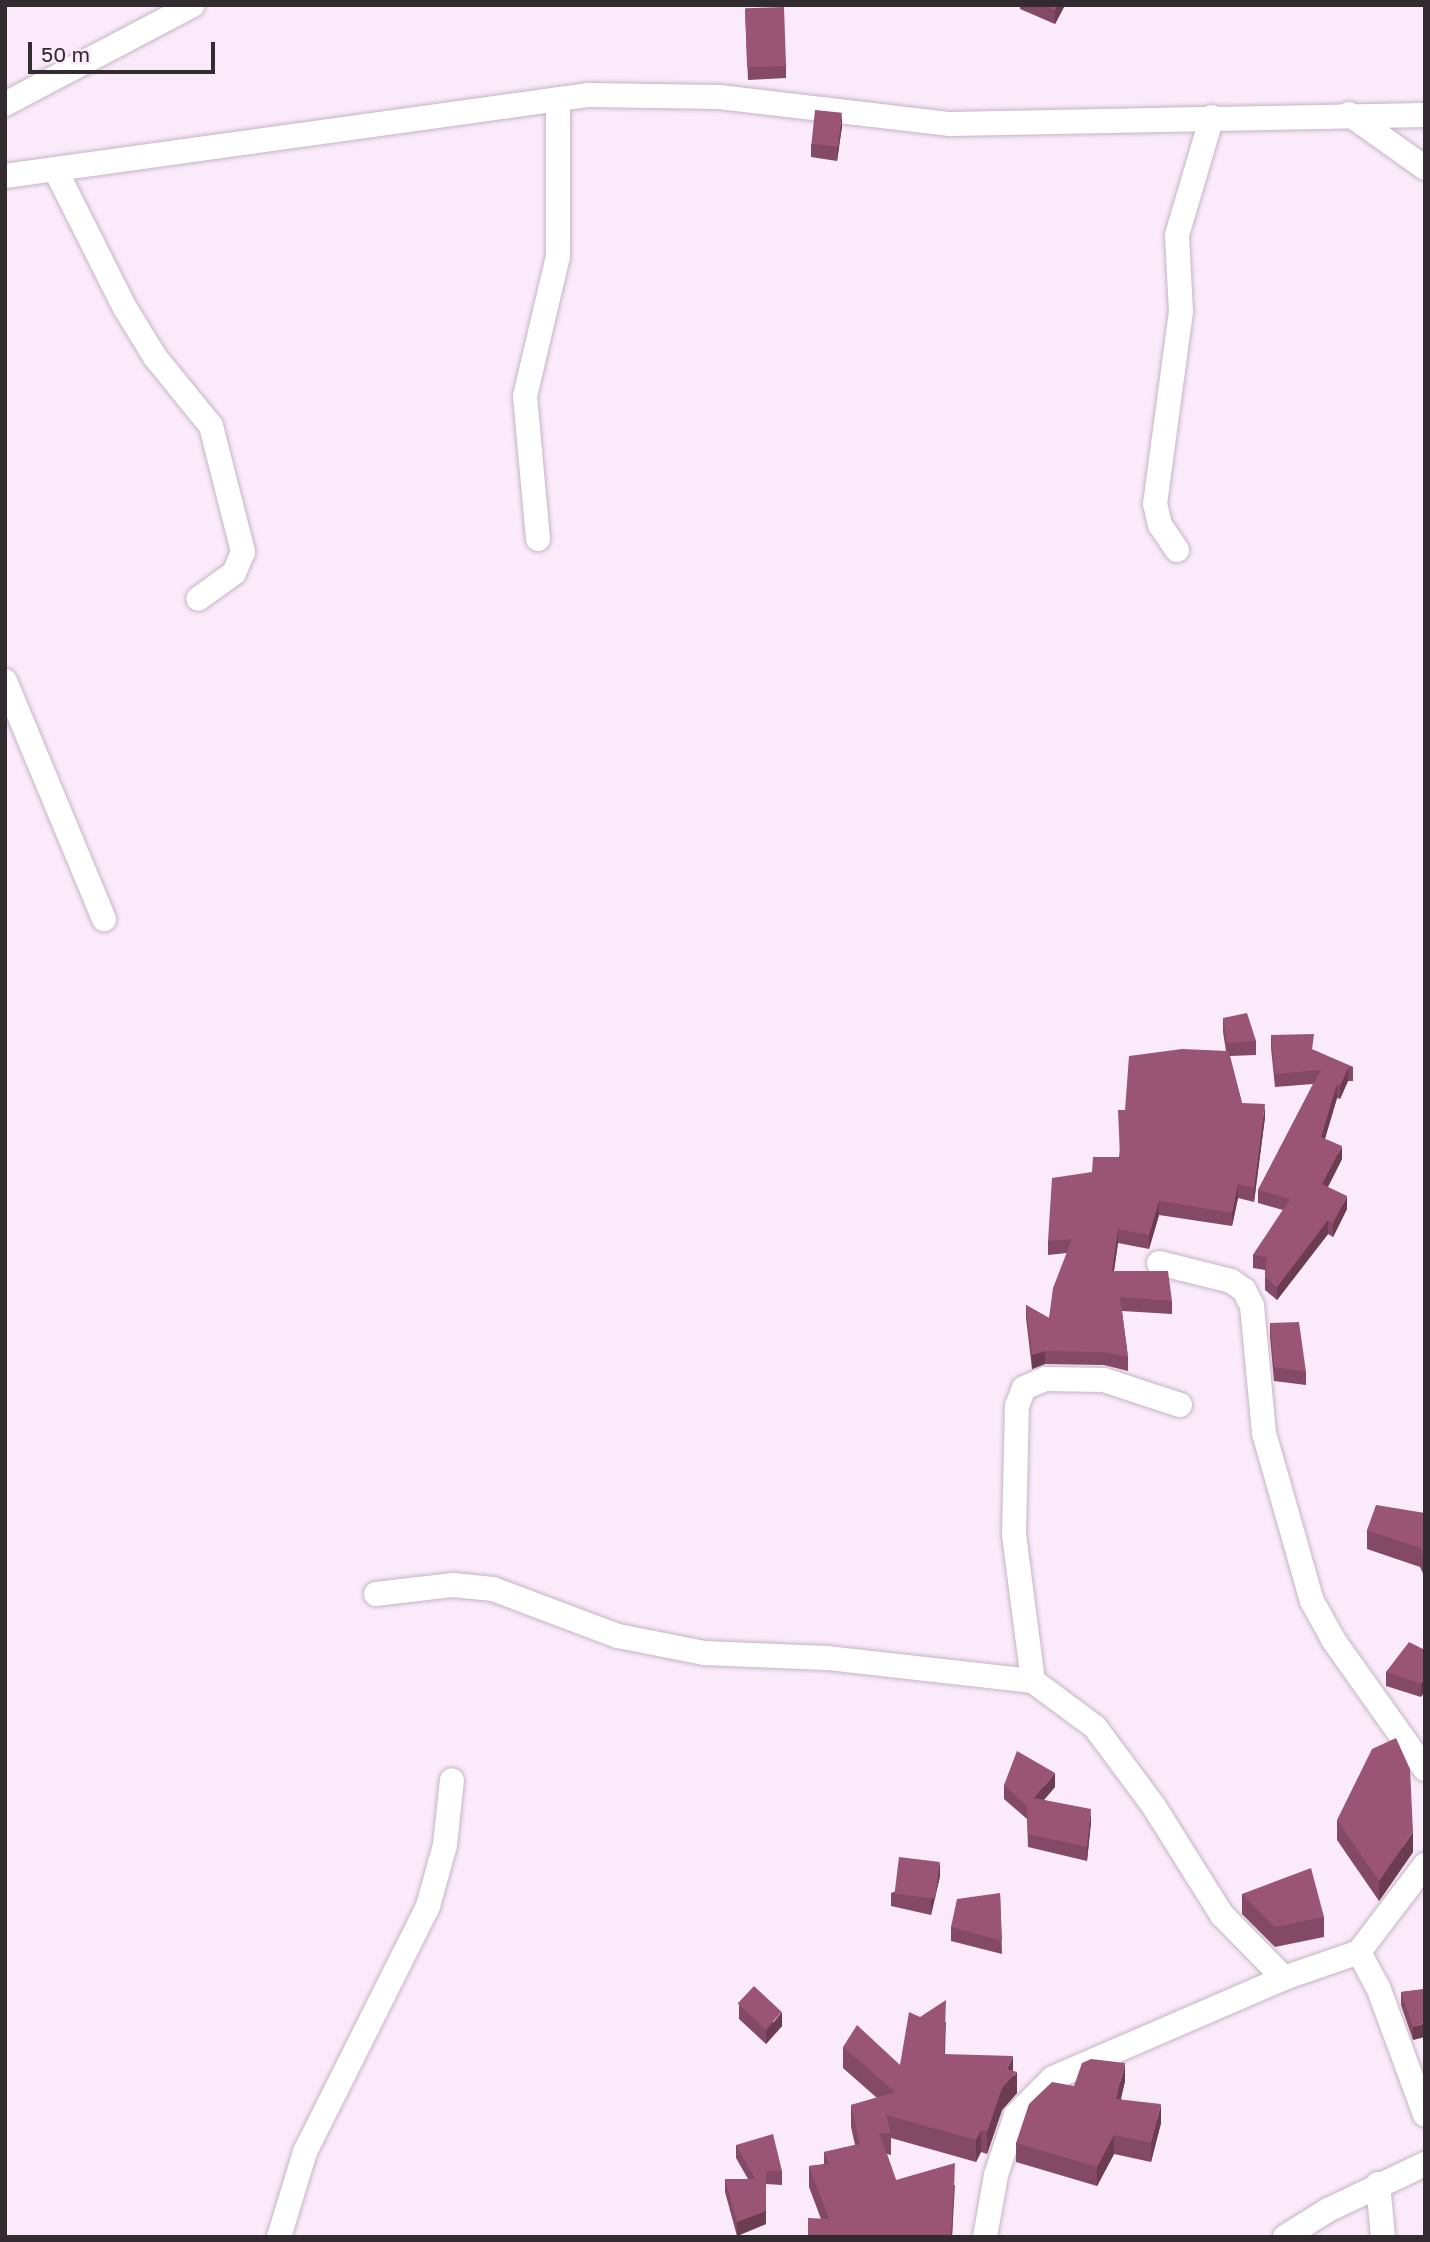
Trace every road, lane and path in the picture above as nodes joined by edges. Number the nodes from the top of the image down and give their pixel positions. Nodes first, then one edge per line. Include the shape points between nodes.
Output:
1 (193, 5) edge
2 (558, 99) junction
3 (5, 104) edge
4 (1349, 114) junction
5 (1425, 115) edge
6 (1212, 117) junction
7 (1425, 168) edge
8 (55, 169) junction
9 (5, 176) edge
10 (538, 539) dead end
11 (1177, 550) dead end
12 (198, 599) dead end
13 (5, 681) edge
14 (104, 919) dead end
15 (1159, 1263) dead end
16 (1180, 1405) dead end
17 (376, 1594) dead end
18 (1033, 1681) junction
19 (1425, 1769) edge
20 (452, 1780) dead end
21 (1425, 1865) edge
22 (1359, 1952) junction
23 (1284, 1978) junction
24 (1425, 2116) edge
25 (1425, 2164) edge
26 (1378, 2184) junction
27 (279, 2237) edge
28 (985, 2237) edge
29 (1285, 2237) edge
30 (1383, 2237) edge

1 - 3 street
2 - 6 street via 661,93 950,124
2 - 8 street
2 - 10 street via 558,256 525,396
4 - 5 street
4 - 6 street
4 - 7 street
6 - 11 street via 1177,235 1181,312 1155,504 1160,525
8 - 9 street
8 - 12 street via 125,308 155,357 211,426 243,552 234,573
13 - 14 street
15 - 19 street via 1231,1281 1244,1290 1252,1306 1264,1433 1312,1601 1334,1641
16 - 18 street via 1104,1380 1045,1378 1024,1388 1017,1406 1014,1535
17 - 18 street via 453,1585 493,1588 618,1636 704,1653 827,1658
18 - 23 street via 1096,1727 1153,1805 1222,1915
20 - 27 street via 445,1845 428,1906 305,2152
21 - 22 street
22 - 23 street
22 - 24 street via 1378,1987
23 - 28 street via 1053,2078 1031,2096 1012,2127 996,2175
25 - 26 street
26 - 29 street
26 - 30 street

